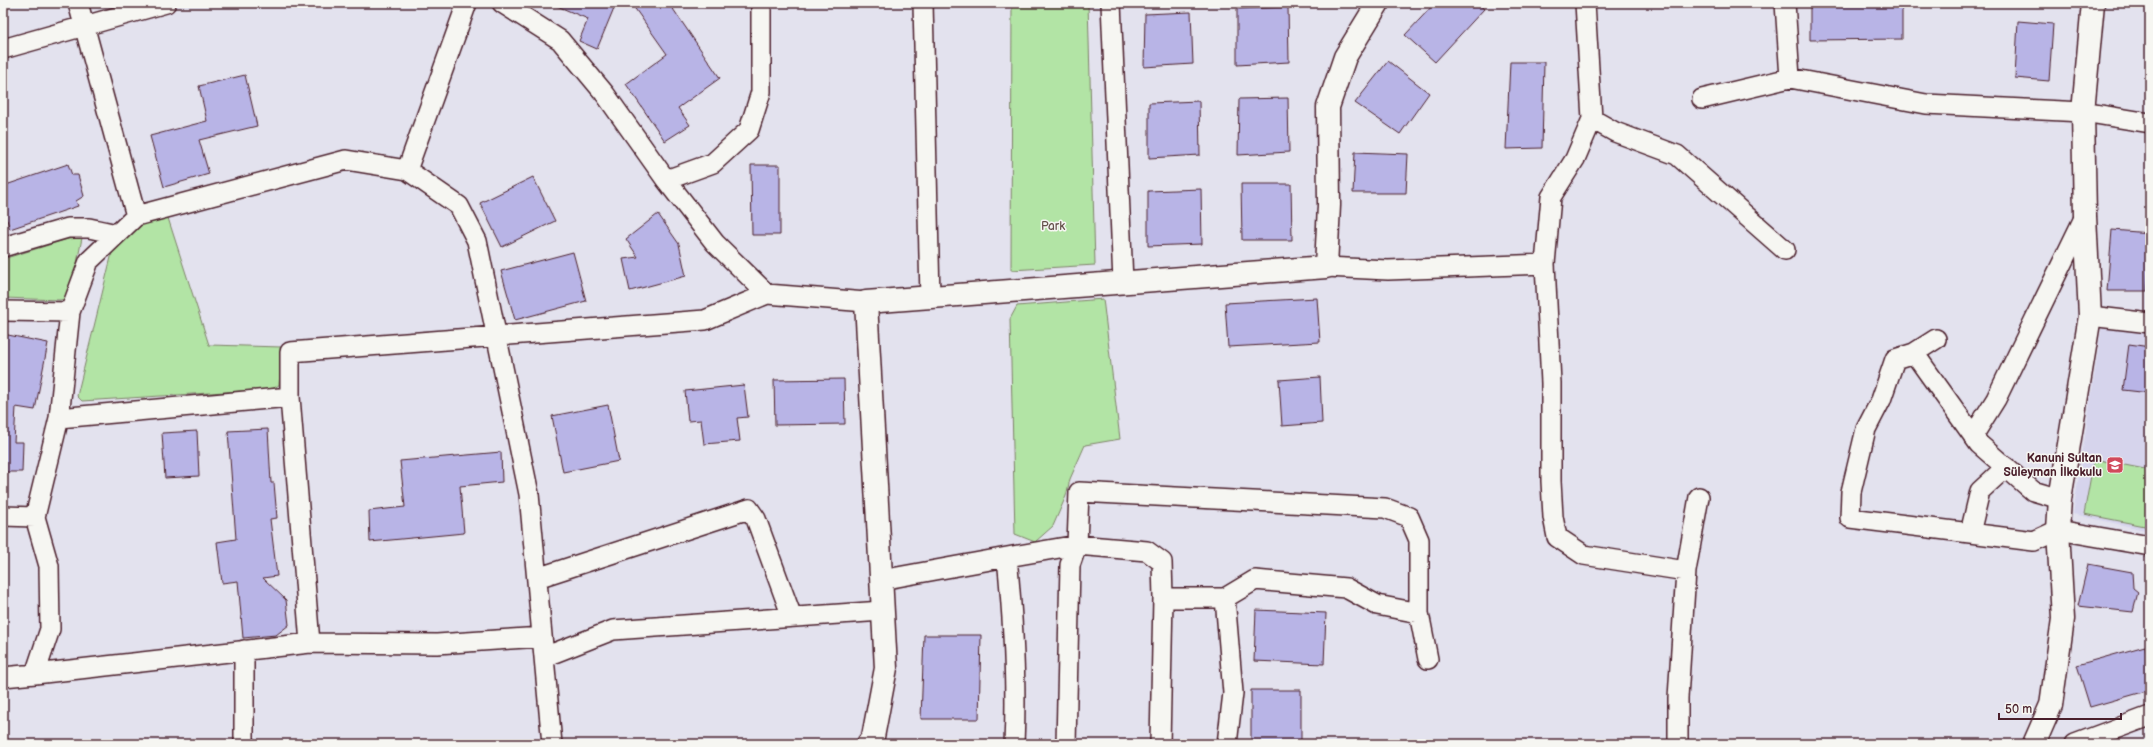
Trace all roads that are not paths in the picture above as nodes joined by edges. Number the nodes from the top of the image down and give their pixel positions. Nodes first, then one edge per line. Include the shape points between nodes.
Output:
1 (78, 3) edge
2 (166, 3) edge
3 (467, 3) edge
4 (502, 3) edge
5 (761, 3) edge
6 (923, 3) edge
7 (1111, 3) edge
8 (1378, 3) edge
9 (1585, 3) edge
10 (1785, 3) edge
11 (2093, 3) edge
12 (84, 27) junction
13 (3, 49) edge
14 (1790, 78) junction
15 (1702, 99) dead end
16 (2083, 112) junction
17 (1592, 119) junction
18 (2150, 123) edge
19 (407, 170) junction
20 (666, 180) junction
21 (136, 216) junction
22 (2085, 216) junction
23 (117, 234) junction
24 (3, 247) edge
25 (1785, 250) dead end
26 (1545, 264) junction
27 (1326, 267) junction
28 (1123, 282) junction
29 (767, 294) junction
30 (930, 297) junction
31 (866, 302) junction
32 (3, 311) edge
33 (70, 312) junction
34 (2090, 316) junction
35 (2150, 323) edge
36 (496, 337) junction
37 (1936, 339) dead end
38 (1914, 354) junction
39 (290, 397) junction
40 (59, 418) junction
41 (1973, 436) junction
42 (2006, 467) junction
43 (1699, 497) dead end
44 (2060, 499) junction
45 (3, 516) edge
46 (35, 517) junction
47 (2058, 530) junction
48 (1970, 533) junction
49 (1077, 545) junction
50 (2150, 546) edge
51 (1006, 557) junction
52 (1686, 571) junction
53 (537, 578) junction
54 (881, 580) junction
55 (1163, 598) junction
56 (1225, 598) junction
57 (882, 611) junction
58 (1420, 613) junction
59 (792, 617) junction
60 (542, 637) junction
61 (310, 643) junction
62 (244, 650) junction
63 (544, 657) junction
64 (1428, 659) dead end
65 (35, 674) junction
66 (3, 677) edge
67 (2150, 716) edge
68 (244, 744) edge
69 (552, 744) edge
70 (868, 744) edge
71 (1014, 744) edge
72 (1066, 744) edge
73 (1160, 744) edge
74 (1227, 744) edge
75 (1678, 744) edge
76 (2034, 744) edge
77 (2075, 744) edge

1 - 12 street
2 - 12 street
3 - 19 street
4 - 20 street via 560,40 605,94
5 - 20 street via 761,92 749,130 713,163
6 - 30 street
7 - 28 street
8 - 27 street via 1345,57 1328,106 1329,205
9 - 17 street
10 - 14 street
11 - 16 street
12 - 13 street
12 - 21 street
14 - 15 street
14 - 16 street via 1926,104
16 - 18 street
16 - 22 street
17 - 25 street via 1615,132 1677,155
17 - 26 street via 1575,159 1551,197
19 - 21 street via 346,160
19 - 36 street via 459,206 477,241
20 - 29 street via 715,243
21 - 23 street
22 - 34 street
22 - 41 street via 1996,399
23 - 24 street via 89,228 68,228
23 - 33 street via 89,261
26 - 27 street via 1388,270
26 - 52 street via 1551,384 1551,481 1557,537 1584,555
27 - 28 street
28 - 30 street
29 - 31 street
29 - 36 street via 705,320
30 - 31 street
31 - 54 street
32 - 33 street
33 - 40 street
34 - 35 street
34 - 44 street
36 - 39 street via 290,352
36 - 53 street via 529,494
37 - 38 street
38 - 41 street
38 - 48 street via 1895,360 1881,400 1866,429 1850,492 1850,518
39 - 40 street
39 - 61 street
40 - 46 street
41 - 42 street
42 - 44 street via 2033,491
42 - 48 street via 1980,491
43 - 52 street
44 - 47 street
45 - 46 street
46 - 65 street via 49,566 50,629
47 - 48 street via 2034,541
47 - 50 street
47 - 76 street via 2063,619 2051,705
49 - 51 street
49 - 55 street via 1147,551 1162,562
49 - 58 street via 1079,492 1385,508 1409,517 1419,540
49 - 72 street via 1070,565
51 - 54 street
51 - 71 street via 1011,598 1016,715
52 - 75 street via 1678,698
53 - 59 street via 749,510 756,520
53 - 60 street
54 - 57 street
55 - 56 street
55 - 73 street
56 - 58 street via 1255,580 1346,588 1377,605
56 - 74 street via 1233,693
57 - 59 street
57 - 70 street via 886,668 873,737
58 - 64 street
59 - 63 street via 613,630
60 - 61 street via 437,644
60 - 63 street
61 - 62 street
62 - 65 street
62 - 68 street
63 - 69 street
65 - 66 street
67 - 77 street

